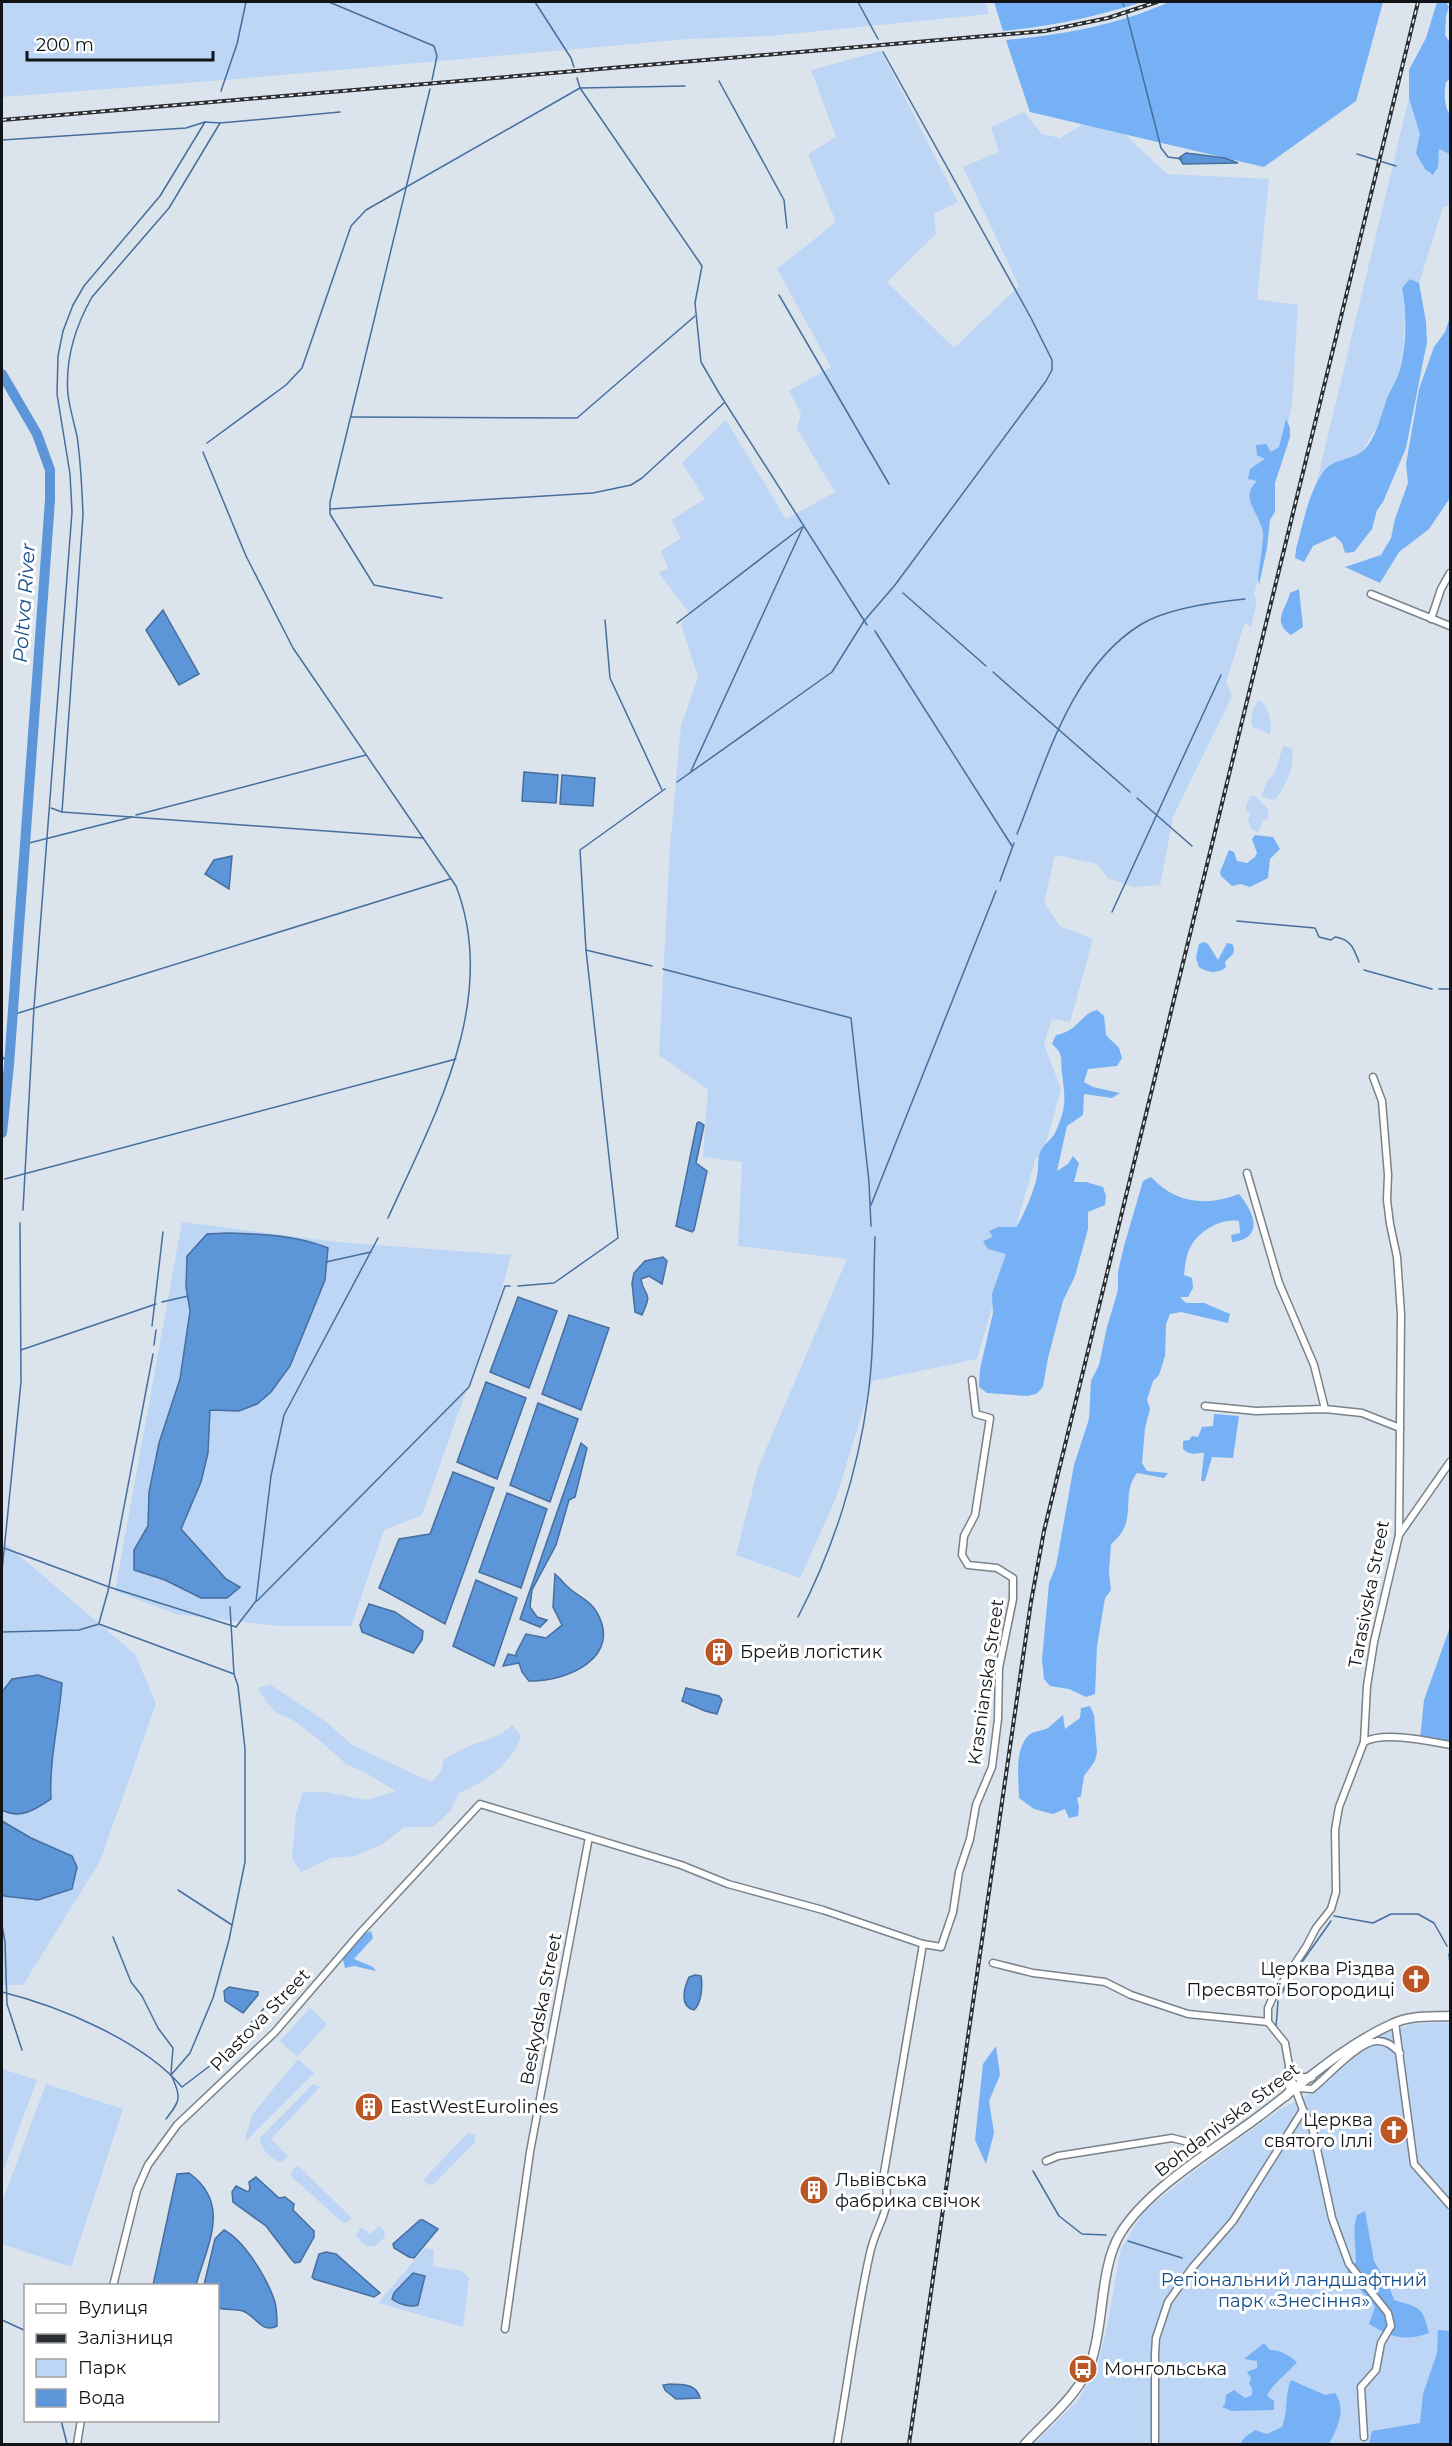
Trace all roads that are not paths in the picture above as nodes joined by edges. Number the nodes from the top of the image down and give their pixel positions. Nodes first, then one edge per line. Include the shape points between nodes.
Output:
1 (1450, 573) edge
2 (1371, 594) dead end
3 (1431, 619) junction
4 (1450, 626) edge
5 (1373, 1077) dead end
6 (1248, 1173) dead end
7 (972, 1380) dead end
8 (1205, 1406) dead end
9 (1325, 1409) junction
10 (1400, 1428) junction
11 (1450, 1462) edge
12 (1399, 1535) junction
13 (1364, 1742) junction
14 (1450, 1744) edge
15 (589, 1837) junction
16 (923, 1944) junction
17 (993, 1963) dead end
18 (1450, 2016) edge
19 (1268, 2022) junction
20 (1395, 2022) junction
21 (1400, 2053) junction
22 (1290, 2068) junction
23 (1311, 2077) junction
24 (1297, 2088) junction
25 (1286, 2096) junction
26 (1303, 2110) junction
27 (1210, 2152) junction
28 (1046, 2161) dead end
29 (1450, 2205) edge
30 (114, 2284) edge
31 (505, 2329) dead end
32 (81, 2422) edge
33 (1364, 2437) dead end
34 (77, 2445) edge
35 (837, 2445) edge
36 (1025, 2445) edge
37 (1155, 2445) edge

1 - 3 street
2 - 3 street
3 - 4 street
5 - 10 street, Tarasivska Street via 1382,1101 1387,1200 1399,1282
6 - 9 street via 1279,1284 1314,1365
7 - 16 street, Krasnianska Street via 976,1414 990,1418 975,1515 964,1536 962,1555 968,1565 997,1568 1013,1578 1013,1599 999,1668 992,1767 976,1805 953,1912 941,1947
8 - 9 street via 1256,1411
9 - 10 street via 1362,1413
10 - 12 street, Tarasivska Street
11 - 12 street
12 - 13 street, Tarasivska Street via 1367,1686
13 - 14 street via 1396,1738
13 - 19 street, Tarasivska Street via 1339,1807 1335,1830 1336,1892 1331,1909 1273,1997
15 - 16 street
15 - 30 street, Plastova Street via 480,1804 275,2032 177,2125 148,2165 137,2190
15 - 31 street, Beskydska Street via 530,2151
16 - 35 street via 884,2173 888,2200 870,2250
17 - 19 street via 1033,1973 1106,1982 1131,1995 1188,2014
18 - 20 main road, Bohdanivska Street
19 - 22 street via 1285,2043
20 - 21 street
20 - 23 main road, Bohdanivska Street via 1365,2037
21 - 24 street via 1392,2044 1372,2041 1312,2089
21 - 29 street via 1414,2164
22 - 23 main road via 1300,2078
22 - 24 street
22 - 25 main road via 1290,2090
23 - 24 main road, Bohdanivska Street
24 - 25 main road, Bohdanivska Street
24 - 26 street
25 - 27 main road, Bohdanivska Street
26 - 33 street via 1312,2126 1332,2218 1349,2264 1388,2313 1391,2326 1381,2343 1376,2370 1361,2388
26 - 37 street via 1233,2221 1168,2302 1156,2338
27 - 28 street via 1172,2138
27 - 36 main road, Bohdanivska Street via 1145,2203 1118,2237 1108,2267 1092,2360 1074,2391
32 - 34 street

